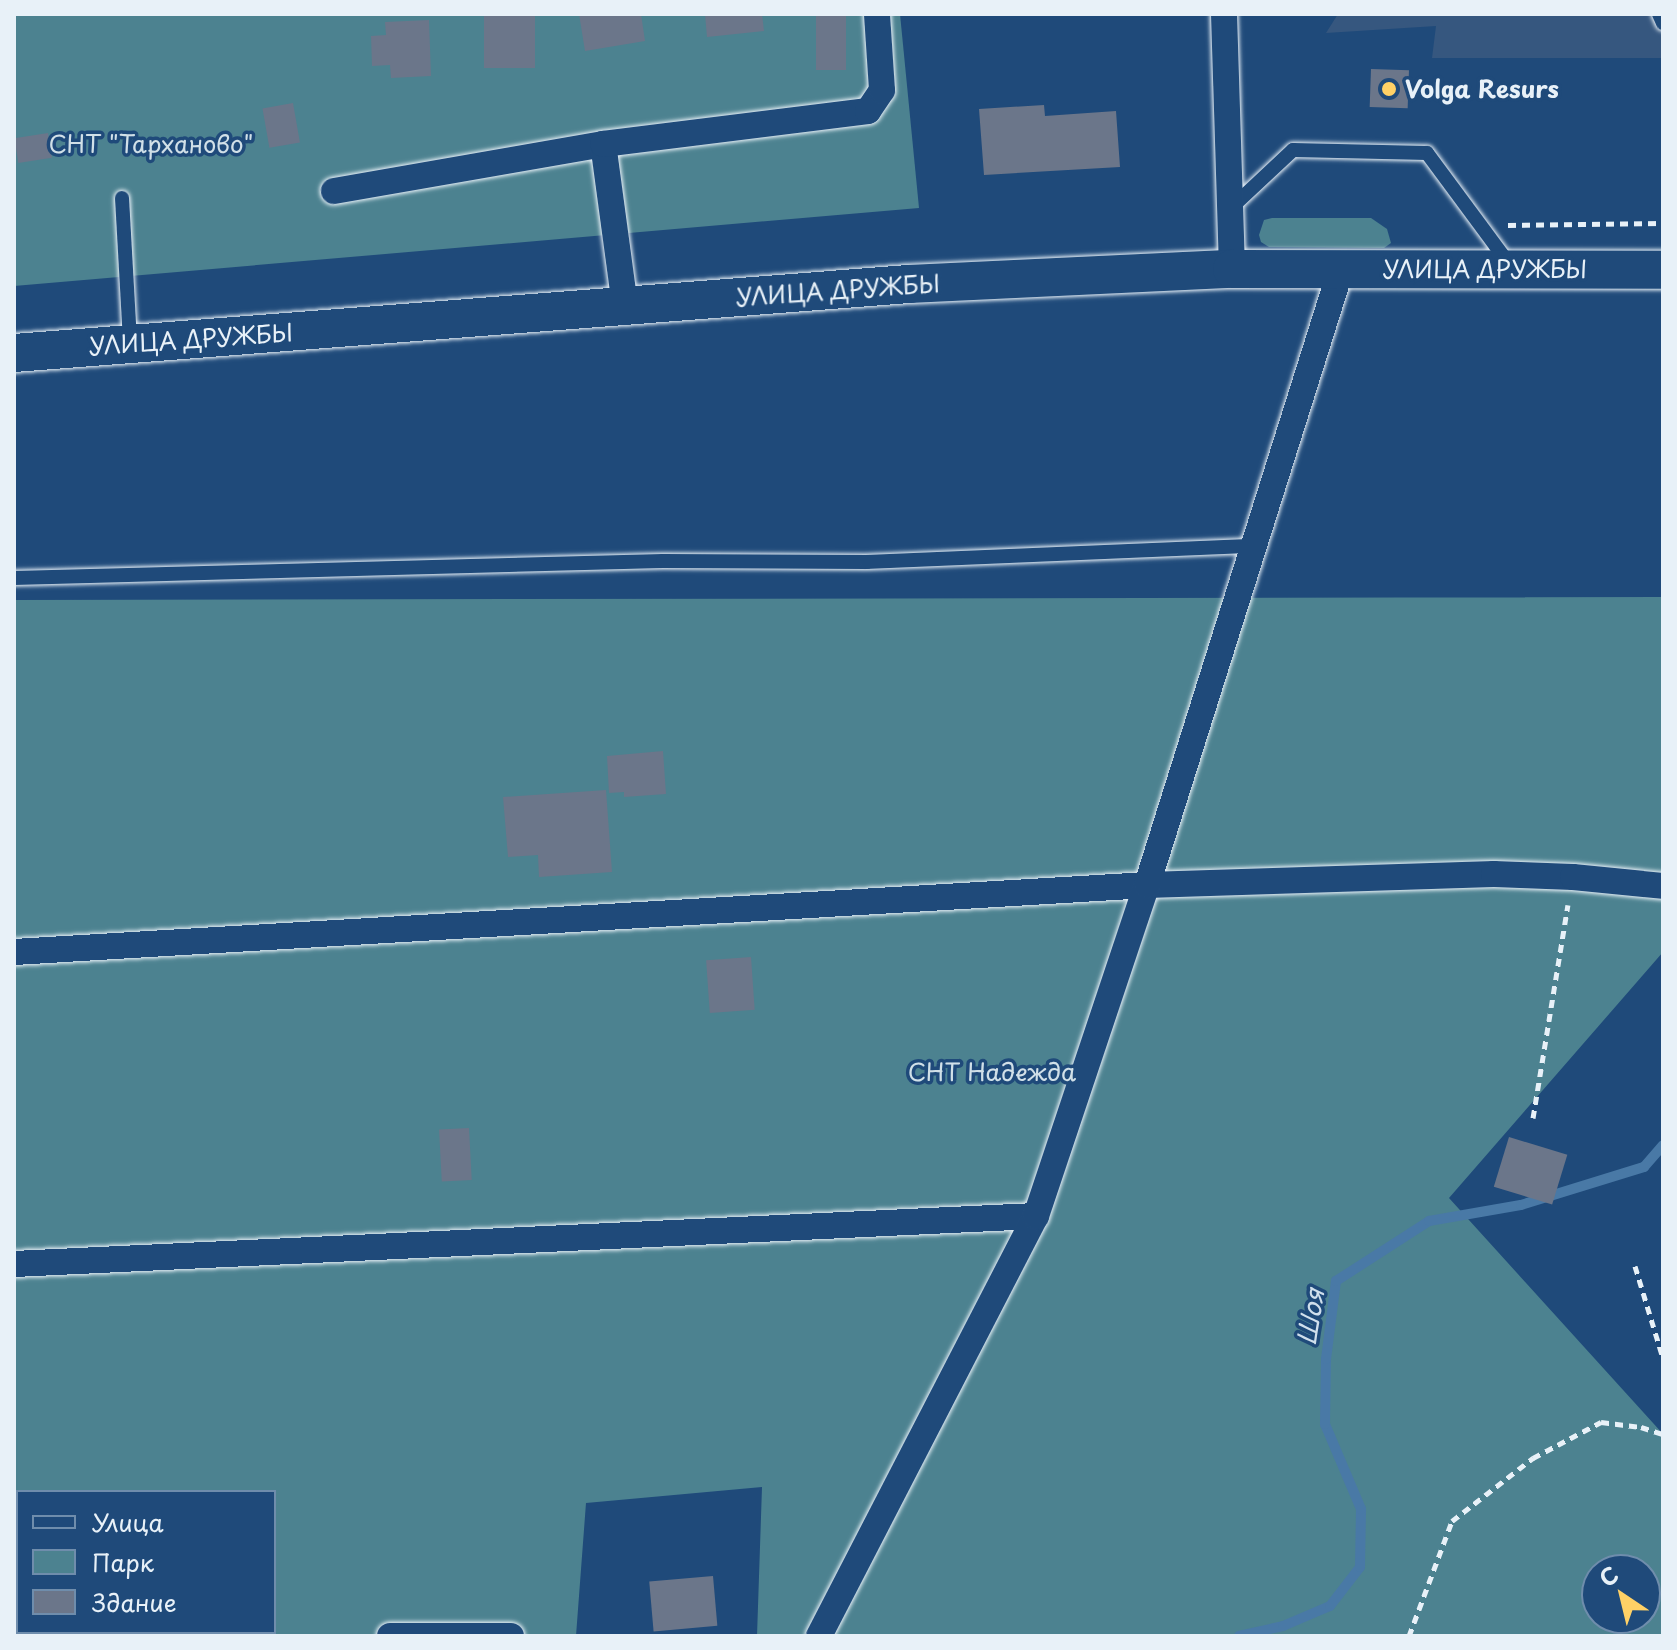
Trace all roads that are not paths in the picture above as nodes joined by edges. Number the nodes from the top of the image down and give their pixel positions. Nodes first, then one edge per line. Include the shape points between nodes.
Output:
1 (877, 14) edge
2 (1224, 14) edge
3 (1659, 14) edge
4 (1663, 23) edge
5 (603, 144) junction
6 (334, 191) dead end
7 (122, 198) dead end
8 (1230, 209) junction
9 (1232, 269) junction
10 (1341, 269) junction
11 (1513, 269) junction
12 (1663, 270) edge
13 (625, 306) junction
14 (130, 344) junction
15 (14, 353) edge
16 (1253, 546) junction
17 (14, 578) edge
18 (1147, 885) junction
19 (1663, 886) edge
20 (14, 952) edge
21 (1036, 1216) junction
22 (14, 1264) edge
23 (390, 1636) edge
24 (511, 1636) edge
25 (819, 1636) edge

1 - 5 street via 882,90 868,111
2 - 8 street
3 - 4 lane
5 - 6 street
5 - 13 street
7 - 14 lane
8 - 9 street
8 - 11 lane via 1293,150 1427,153
9 - 10 main road, УЛИЦА ДРУЖБЫ
9 - 13 main road, УЛИЦА ДРУЖБЫ via 909,284
10 - 11 main road, УЛИЦА ДРУЖБЫ
10 - 16 street
11 - 12 main road, УЛИЦА ДРУЖБЫ
13 - 14 main road, УЛИЦА ДРУЖБЫ
14 - 15 main road, УЛИЦА ДРУЖБЫ
16 - 17 lane via 867,562 663,561
16 - 18 street
18 - 19 street via 1494,874
18 - 20 street
18 - 21 street
21 - 22 street
21 - 25 street
23 - 24 street

